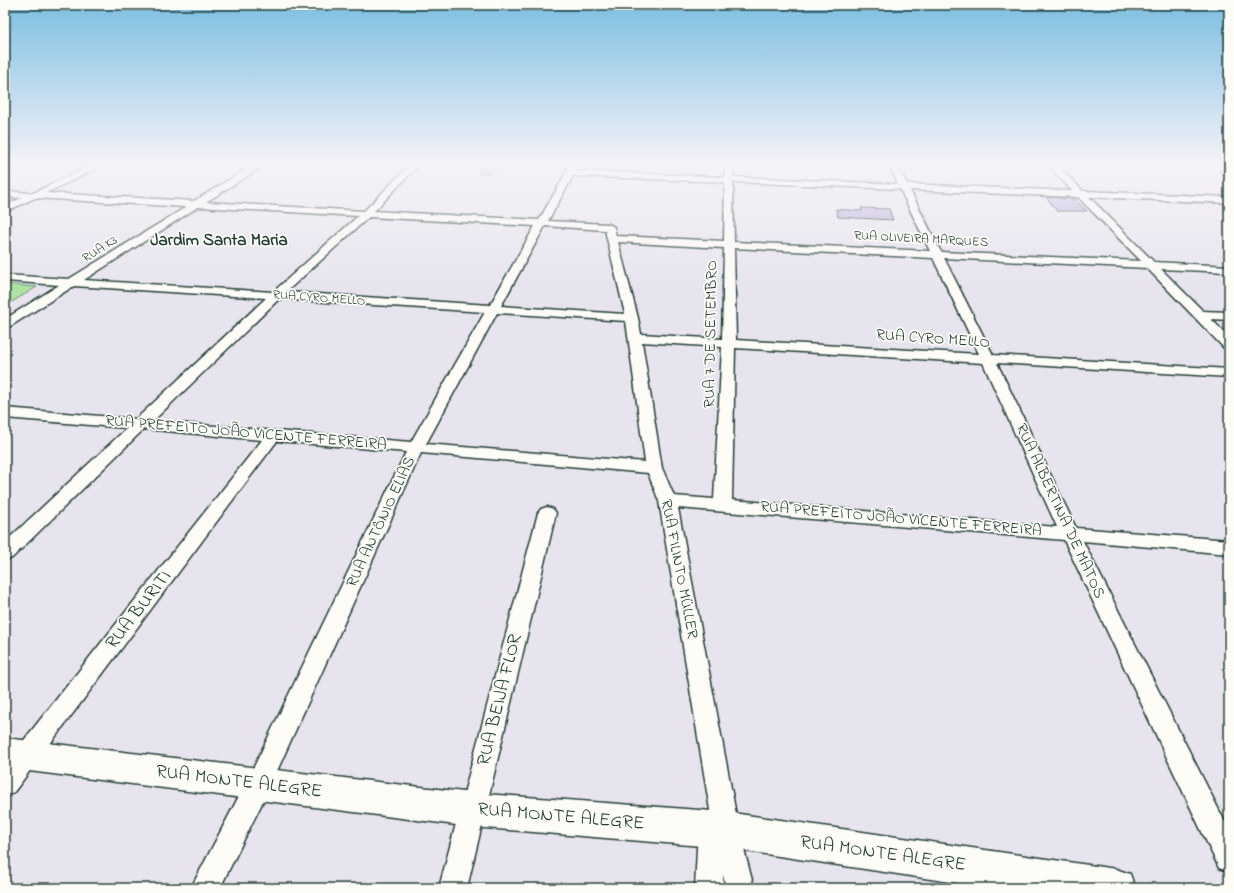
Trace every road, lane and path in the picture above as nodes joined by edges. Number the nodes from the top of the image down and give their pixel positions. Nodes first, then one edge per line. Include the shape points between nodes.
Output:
1 (14, 205) edge
2 (189, 205) edge
3 (195, 205) junction
4 (375, 205) edge
5 (550, 205) edge
6 (729, 205) edge
7 (912, 205) edge
8 (1091, 205) edge
9 (5, 209) edge
10 (366, 214) junction
11 (541, 224) junction
12 (610, 233) junction
13 (730, 245) junction
14 (937, 254) junction
15 (1148, 264) junction
16 (1229, 269) edge
17 (5, 278) edge
18 (73, 282) junction
19 (276, 295) junction
20 (494, 308) junction
21 (1199, 315) junction
22 (1229, 316) edge
23 (632, 318) junction
24 (5, 324) edge
25 (636, 338) junction
26 (729, 343) junction
27 (1229, 345) edge
28 (988, 359) junction
29 (1229, 373) edge
30 (8, 416) edge
31 (139, 425) junction
32 (273, 436) junction
33 (416, 448) junction
34 (654, 468) junction
35 (668, 501) junction
36 (723, 504) junction
37 (547, 513) dead end
38 (1070, 534) junction
39 (1229, 547) edge
40 (5, 553) edge
41 (16, 754) edge
42 (5, 784) edge
43 (258, 785) junction
44 (472, 810) junction
45 (719, 830) junction
46 (1229, 858) edge
47 (205, 888) edge
48 (453, 888) edge
49 (710, 888) edge
50 (740, 888) edge
51 (1116, 888) edge

1 - 9 street
2 - 3 street, RUA OLIVEIRA MARQUES
3 - 10 street, RUA OLIVEIRA MARQUES
3 - 18 street, RUA K3
4 - 10 street
5 - 11 street, RUA ANTÔNIO ELIAS
6 - 13 street, RUA 7 DE SETEMBRO
7 - 14 street, RUA ALBERTINA DE MATOS
8 - 15 street
10 - 11 street, RUA OLIVEIRA MARQUES
10 - 19 street
11 - 12 street, RUA OLIVEIRA MARQUES
11 - 20 street, RUA ANTÔNIO ELIAS
12 - 13 street, RUA OLIVEIRA MARQUES
12 - 23 street, RUA FILINTO MÜLLER
13 - 14 street, RUA OLIVEIRA MARQUES
13 - 26 street, RUA 7 DE SETEMBRO
14 - 15 street, RUA OLIVEIRA MARQUES
14 - 28 street, RUA ALBERTINA DE MATOS
15 - 16 street, RUA OLIVEIRA MARQUES
15 - 21 street
17 - 18 street, RUA CYRO MELLO
18 - 19 street, RUA CYRO MELLO
18 - 24 street, RUA K3
19 - 20 street, RUA CYRO MELLO
19 - 31 street
20 - 23 street, RUA CYRO MELLO
20 - 33 street, RUA ANTÔNIO ELIAS
21 - 22 street
21 - 27 street
23 - 25 street, RUA FILINTO MÜLLER
25 - 26 street, RUA CYRO MELLO
25 - 34 street, RUA FILINTO MÜLLER
26 - 28 street, RUA CYRO MELLO
26 - 36 street, RUA 7 DE SETEMBRO
28 - 29 street, RUA CYRO MELLO
28 - 38 street, RUA ALBERTINA DE MATOS
30 - 31 street, RUA PREFEITO JOÃO VICENTE FERREIRA
31 - 32 street, RUA PREFEITO JOÃO VICENTE FERREIRA
31 - 40 street
32 - 33 street, RUA PREFEITO JOÃO VICENTE FERREIRA
32 - 41 street, RUA BURITI
33 - 34 street, RUA PREFEITO JOÃO VICENTE FERREIRA
33 - 43 street, RUA ANTÔNIO ELIAS
34 - 35 street, RUA FILINTO MÜLLER
35 - 36 street, RUA PREFEITO JOÃO VICENTE FERREIRA
35 - 45 street, RUA FILINTO MÜLLER
36 - 38 street, RUA PREFEITO JOÃO VICENTE FERREIRA
37 - 44 street, RUA BEIJA FLOR
38 - 39 street, RUA PREFEITO JOÃO VICENTE FERREIRA
38 - 46 street, RUA ALBERTINA DE MATOS
41 - 42 street, RUA BURITI
41 - 43 street, RUA MONTE ALEGRE
43 - 44 street, RUA MONTE ALEGRE
43 - 47 street, RUA ANTÔNIO ELIAS
44 - 45 street, RUA MONTE ALEGRE
44 - 48 street, RUA BEIJA FLOR
45 - 49 street
45 - 50 street, RUA FILINTO MÜLLER
45 - 51 street, RUA MONTE ALEGRE

